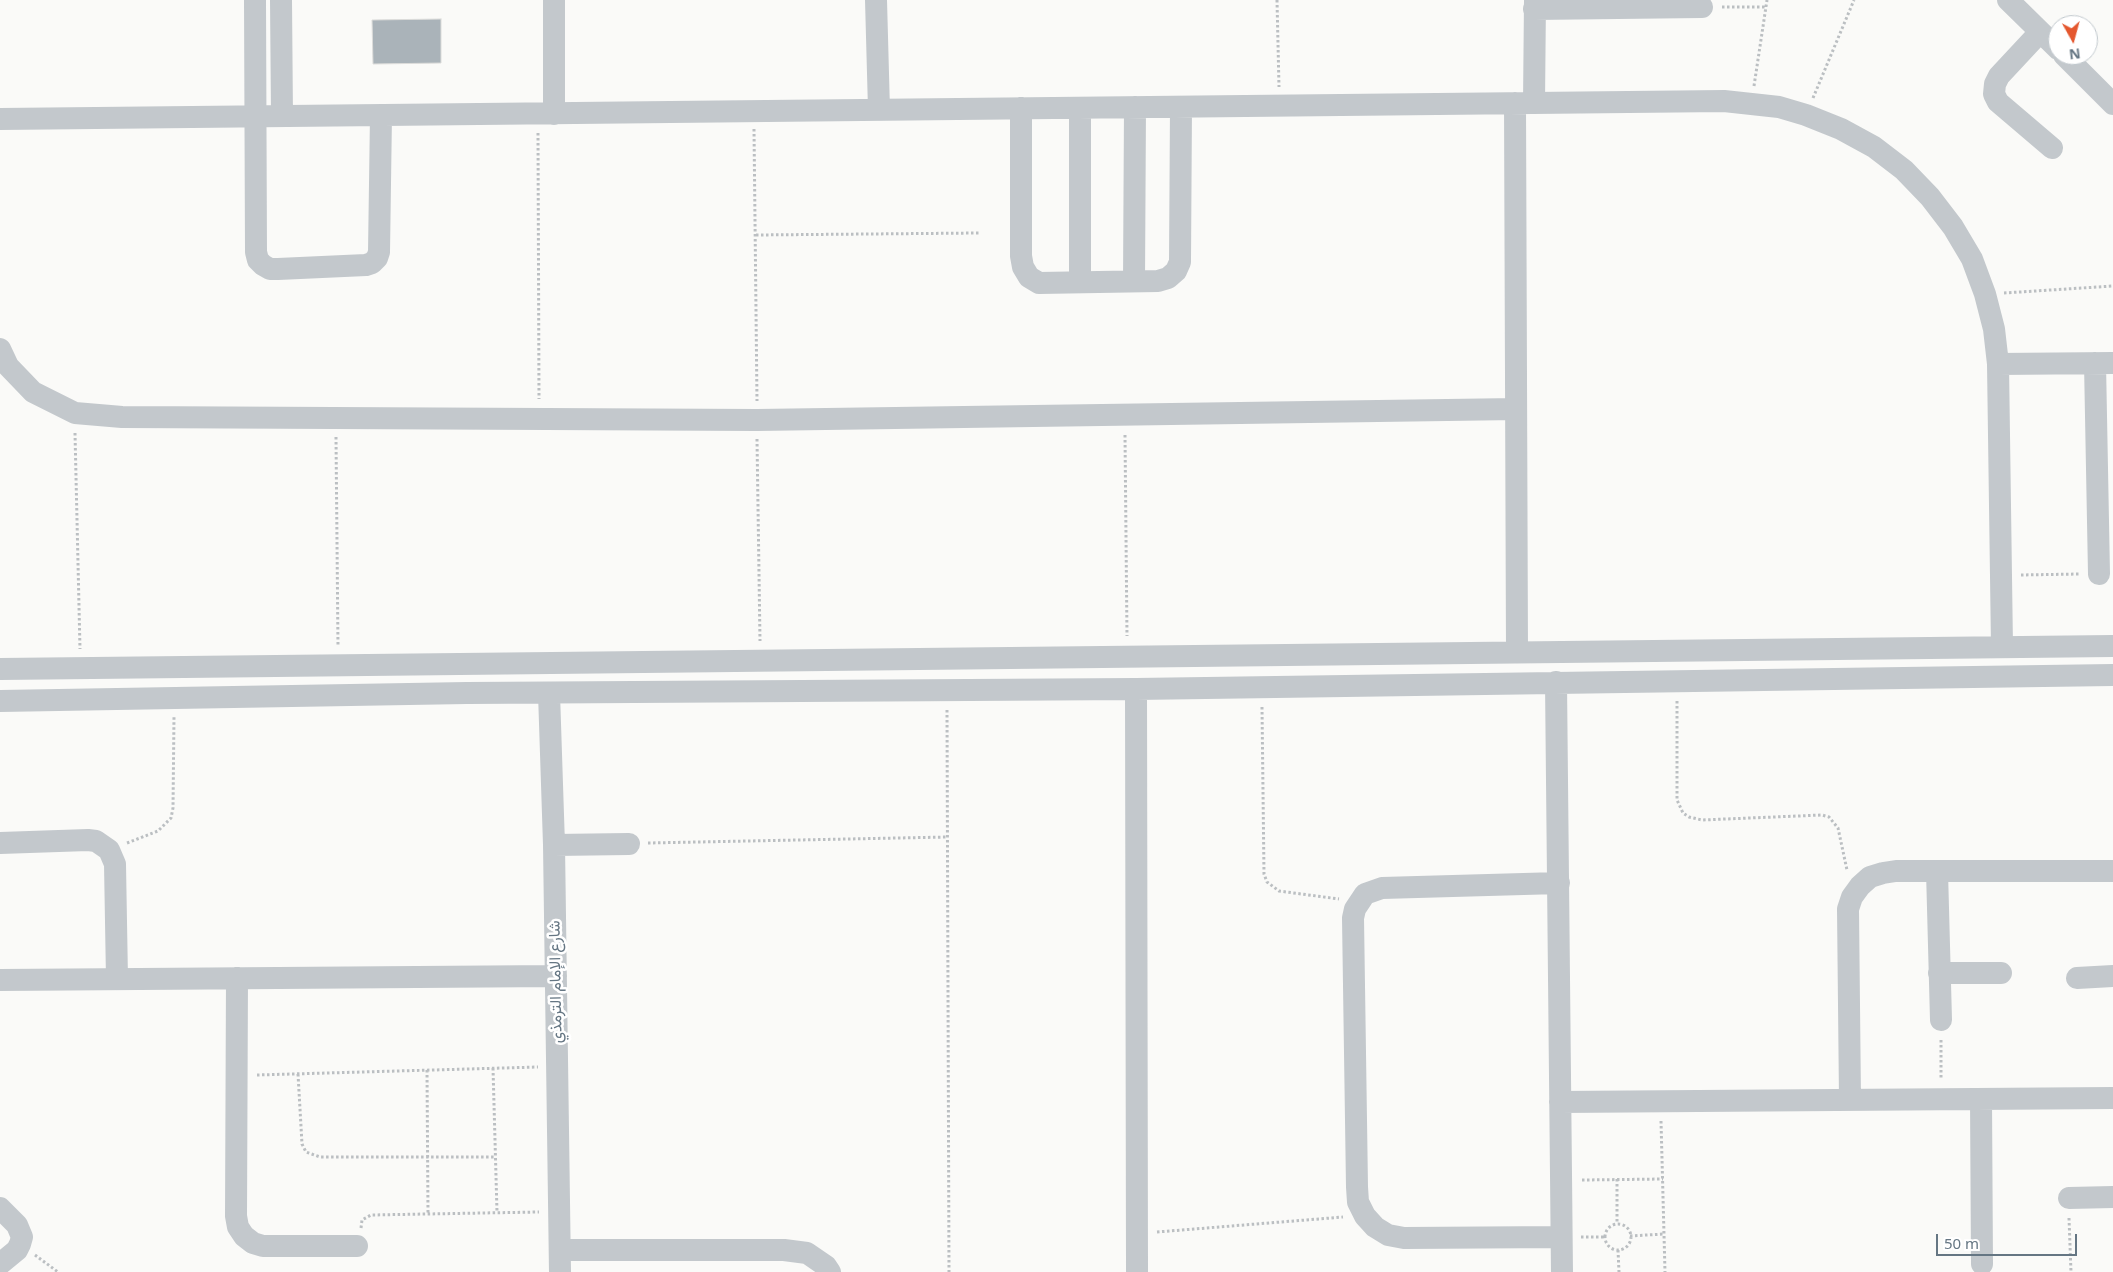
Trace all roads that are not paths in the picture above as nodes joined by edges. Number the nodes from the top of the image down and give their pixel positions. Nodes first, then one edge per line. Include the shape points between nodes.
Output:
1 (255, 0) edge
2 (281, 0) edge
3 (554, 0) edge
4 (876, 0) edge
5 (2008, 0) edge
6 (1535, 5) edge
7 (1702, 7) road end
8 (2040, 32) junction
9 (2048, 40) edge
10 (2074, 65) edge
11 (1525, 103) junction
12 (2113, 104) edge
13 (1136, 107) junction
14 (1181, 107) junction
15 (1021, 108) junction
16 (1080, 108) junction
17 (879, 110) junction
18 (546, 114) junction
19 (381, 115) junction
20 (282, 116) junction
21 (256, 117) junction
22 (0, 119) edge
23 (2052, 148) dead end
24 (1134, 281) junction
25 (1080, 282) junction
26 (0, 349) edge
27 (2104, 363) edge
28 (1998, 364) junction
29 (1516, 409) junction
30 (2099, 574) road end
31 (2083, 646) junction
32 (2113, 646) edge
33 (2002, 647) junction
34 (1882, 648) junction
35 (1637, 650) junction
36 (1517, 651) junction
37 (1412, 653) junction
38 (1227, 656) junction
39 (1018, 659) junction
40 (639, 663) junction
41 (466, 664) junction
42 (0, 669) edge
43 (2113, 674) edge
44 (2083, 675) junction
45 (1882, 677) junction
46 (1637, 681) junction
47 (1556, 682) junction
48 (1412, 685) junction
49 (1227, 688) junction
50 (1136, 689) junction
51 (1018, 690) junction
52 (638, 692) junction
53 (467, 693) junction
54 (549, 693) junction
55 (0, 701) edge
56 (0, 843) edge
57 (629, 844) road end
58 (554, 845) junction
59 (1936, 871) junction
60 (2113, 871) edge
61 (1559, 883) junction
62 (1940, 973) junction
63 (2001, 973) dead end
64 (556, 976) junction
65 (2113, 976) edge
66 (237, 978) junction
67 (2077, 978) dead end
68 (117, 979) junction
69 (0, 980) edge
70 (1941, 1020) road end
71 (2113, 1098) edge
72 (1981, 1099) junction
73 (1850, 1100) junction
74 (1560, 1102) junction
75 (2113, 1197) edge
76 (2069, 1198) road end
77 (0, 1208) edge
78 (1561, 1237) junction
79 (356, 1246) road end
80 (560, 1250) junction
81 (0, 1264) edge
82 (1982, 1264) dead end
83 (560, 1272) edge
84 (830, 1272) edge
85 (1137, 1272) edge
86 (1562, 1272) edge

1 - 21 street
2 - 20 street
3 - 18 street
4 - 17 street
5 - 8 street
6 - 7 street
6 - 11 street
8 - 9 street
8 - 23 street via 1999,76 1994,84 1994,94 1998,102
10 - 12 street
11 - 14 street
11 - 28 street via 1751,103 1806,115 1874,147 1924,190 1953,227 1972,259 1994,328
11 - 29 street
13 - 14 street
13 - 16 street
13 - 24 street
14 - 24 street via 1180,262 1168,278
15 - 16 street
15 - 17 street
15 - 25 street via 1023,267 1039,283
16 - 25 street
17 - 18 street
18 - 19 street
19 - 20 street
19 - 21 street via 377,258 366,265 278,269 263,265 256,252
20 - 21 street
21 - 22 street
24 - 25 street
26 - 29 street via 8,366 33,392 75,413 122,417 757,420
27 - 28 street
27 - 30 street
28 - 33 street
29 - 36 street
31 - 32 street
31 - 33 street
31 - 44 street
33 - 34 street
34 - 35 street
34 - 45 street
35 - 36 street
35 - 46 street
36 - 37 street
37 - 38 street
37 - 48 street
38 - 39 street
38 - 49 street
39 - 40 street
39 - 51 street
40 - 41 street
40 - 52 street
41 - 42 street
41 - 53 street
43 - 44 street
44 - 45 street
45 - 46 street
46 - 47 street
47 - 48 street
47 - 61 street
48 - 49 street
49 - 50 street
50 - 51 street
50 - 85 street
51 - 52 street
52 - 54 street
53 - 54 street
53 - 55 street
54 - 58 street, شارع الإمام الترمذي
56 - 68 street via 88,840 96,841 109,850 115,864
57 - 58 street
58 - 64 street, شارع الإمام الترمذي
59 - 60 street
59 - 62 street
59 - 73 street via 1883,873 1870,877 1852,896 1848,909
61 - 74 street
61 - 78 street via 1382,888 1359,901 1353,918 1358,1202 1364,1216 1388,1235 1404,1238
62 - 63 street
62 - 70 street
64 - 66 street
64 - 80 street, شارع الإمام الترمذي
65 - 67 street
66 - 68 street
66 - 79 street via 238,1226 252,1243 263,1246
68 - 69 street
71 - 72 street
72 - 73 street
72 - 82 street
73 - 74 street
74 - 78 street
75 - 76 street
77 - 81 street via 20,1231 20,1244
78 - 86 street
80 - 83 street, شارع الإمام الترمذي
80 - 84 street via 784,1250 807,1253

